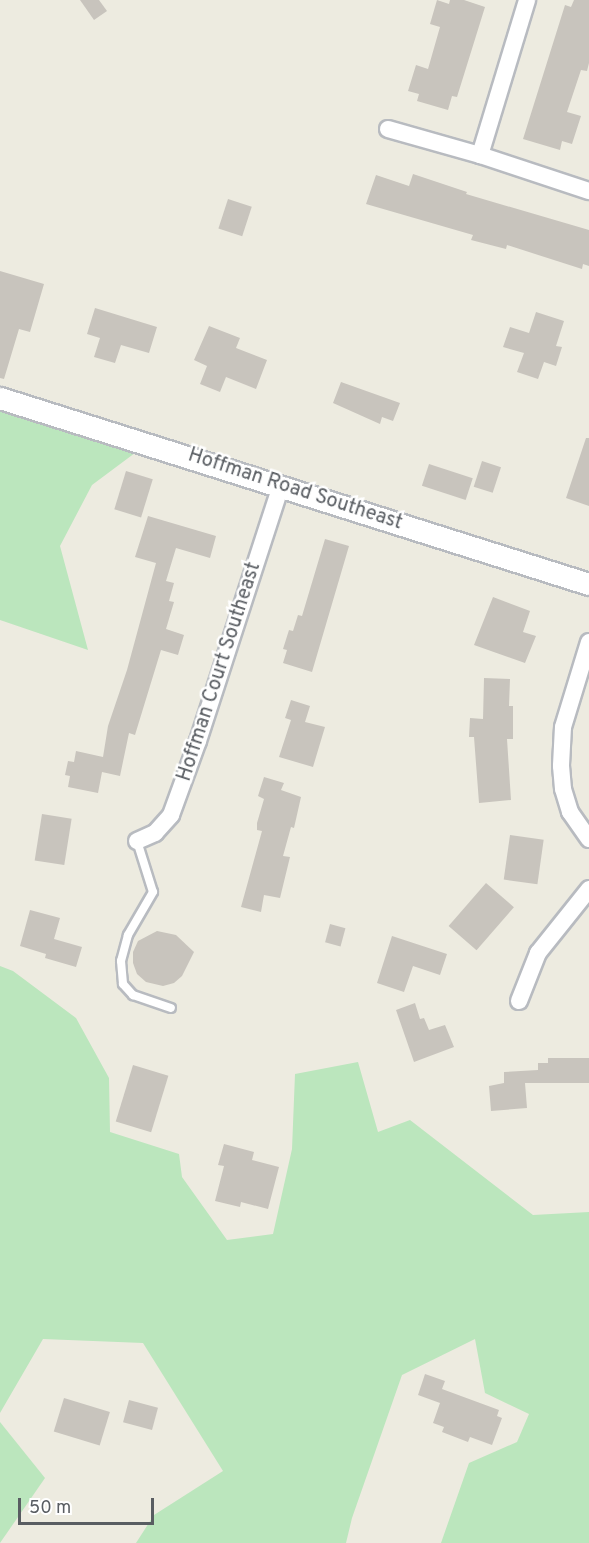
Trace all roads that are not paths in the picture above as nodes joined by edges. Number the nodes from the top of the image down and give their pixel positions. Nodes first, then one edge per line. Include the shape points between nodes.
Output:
1 (527, 0) edge
2 (388, 129) dead end
3 (480, 155) junction
4 (589, 191) edge
5 (0, 398) edge
6 (281, 486) junction
7 (589, 584) edge
8 (589, 642) edge
9 (589, 838) edge
10 (137, 842) joint
11 (589, 889) edge
12 (519, 1001) dead end
13 (171, 1008) dead end

1 - 3 street
2 - 3 street
3 - 4 street
5 - 6 street, Hoffman Road Southeast
6 - 7 street, Hoffman Road Southeast
6 - 10 street, Hoffman Court Southeast via 171,815 155,833
8 - 9 street via 563,727 561,766 570,812
10 - 13 lane via 153,892 128,934 122,961 123,984 133,995
11 - 12 street via 538,953

